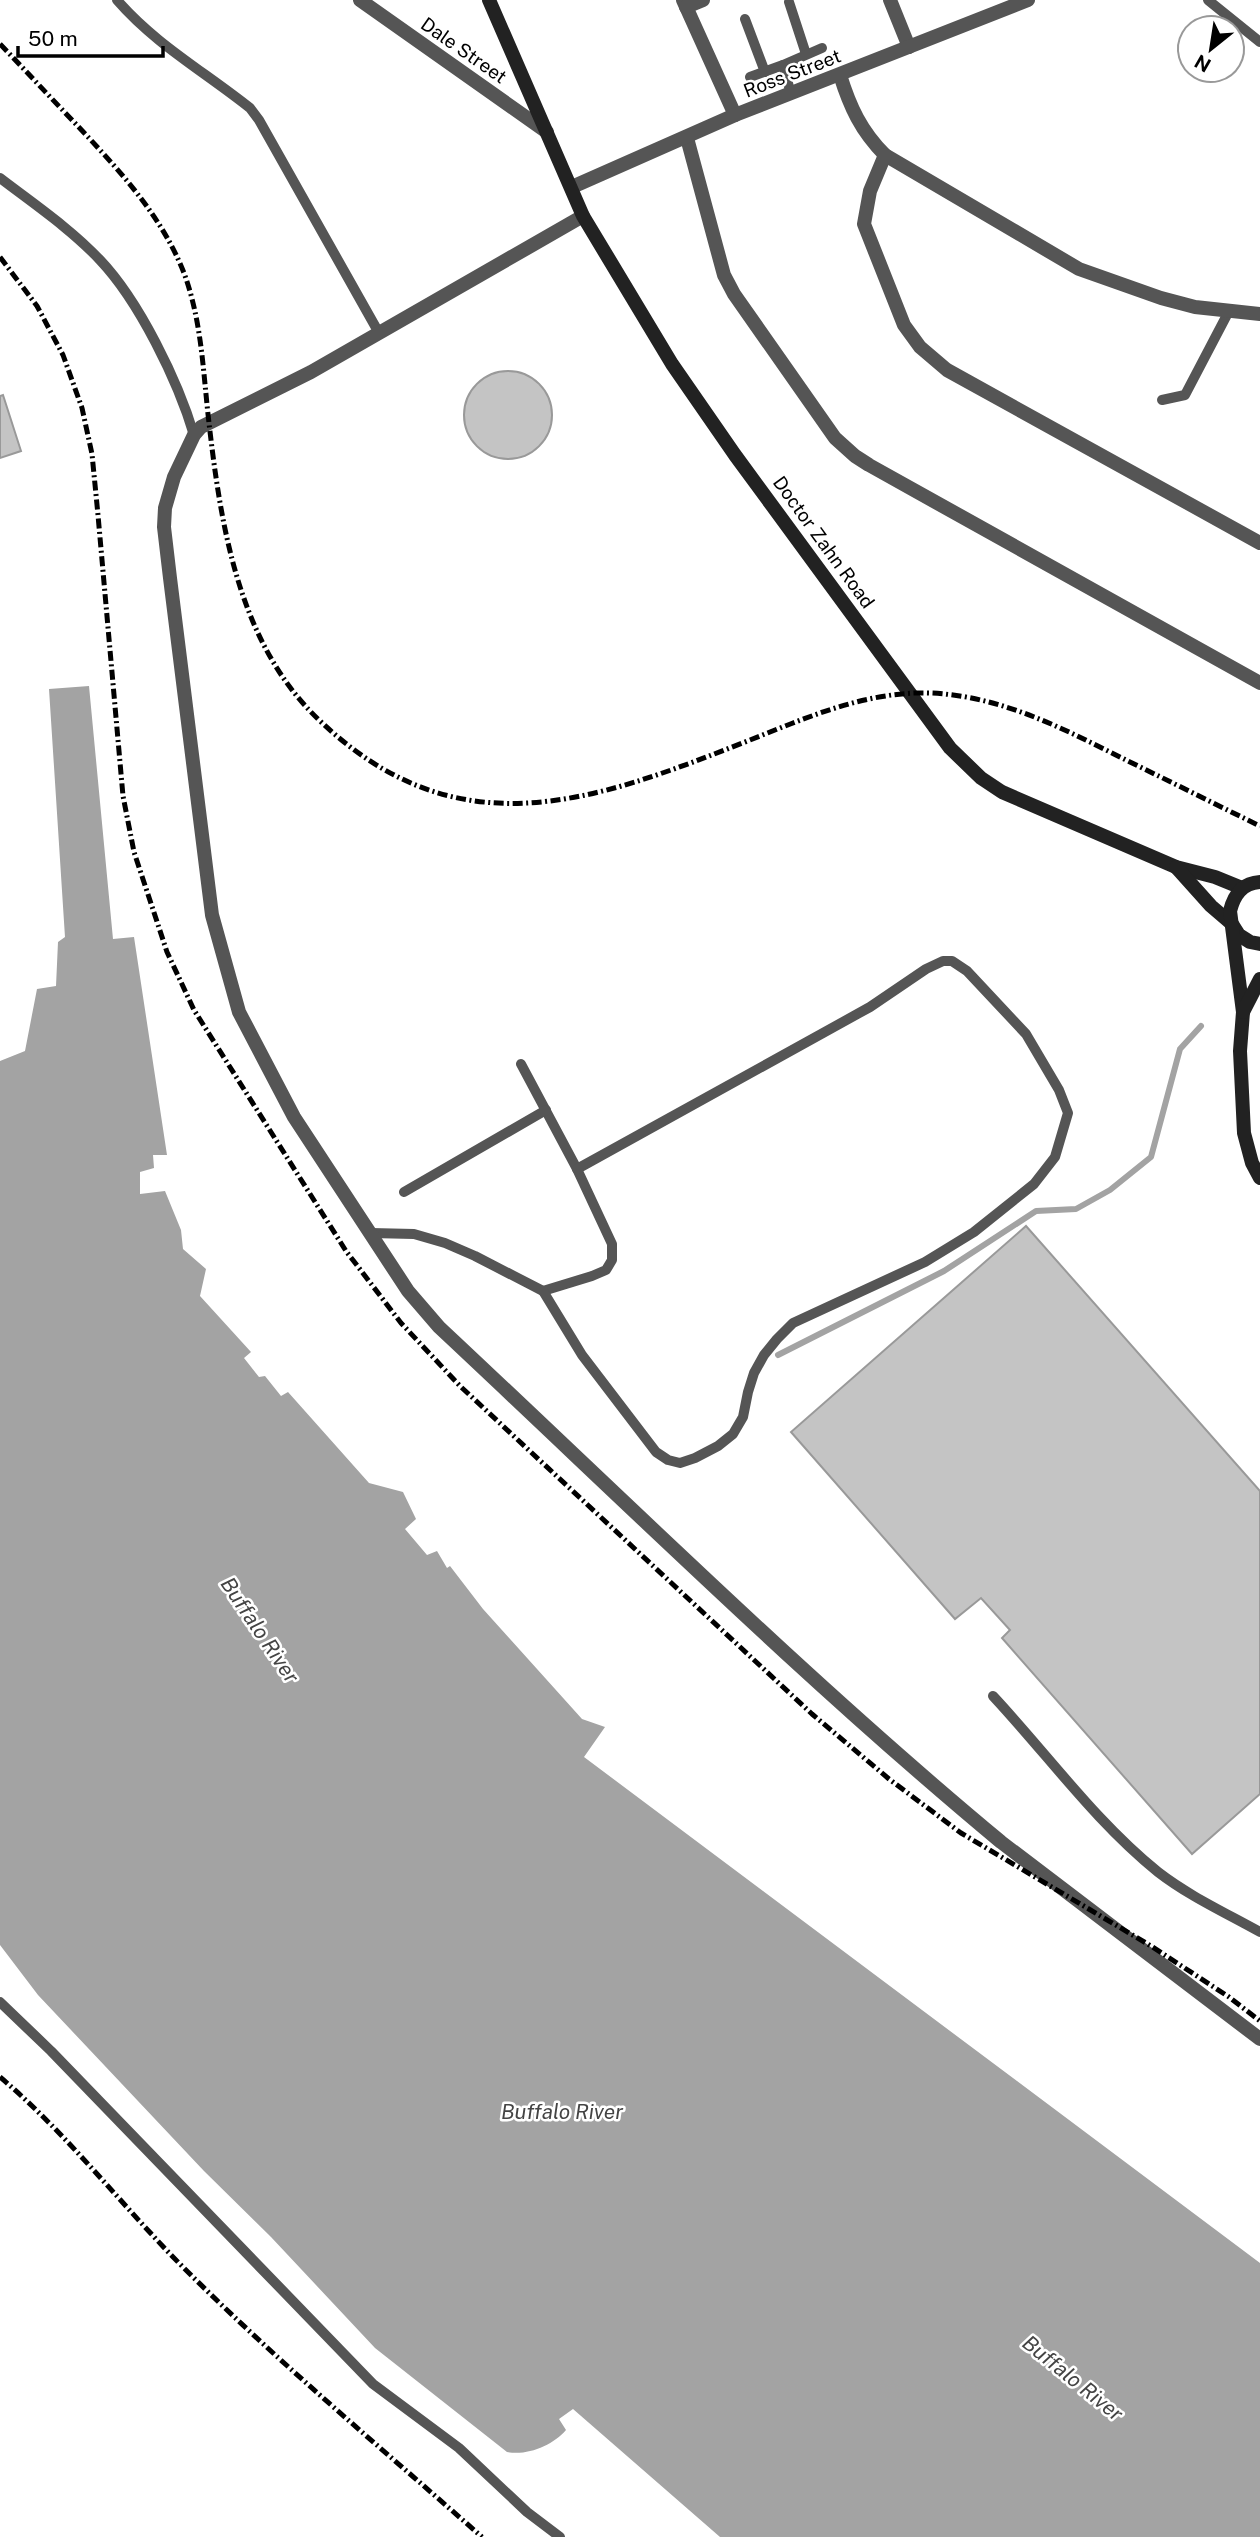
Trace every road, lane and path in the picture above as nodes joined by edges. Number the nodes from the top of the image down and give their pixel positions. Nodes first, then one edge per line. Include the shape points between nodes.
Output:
1 (117, 0) edge
2 (360, 0) edge
3 (489, 0) edge
4 (703, 0) edge
5 (890, 0) edge
6 (1028, 0) edge
7 (1208, 0) edge
8 (789, 2) dead end
9 (684, 4) edge
10 (745, 19) dead end
11 (1260, 43) edge
12 (909, 47) junction
13 (822, 48) dead end
14 (806, 54) junction
15 (783, 65) junction
16 (765, 72) junction
17 (840, 75) junction
18 (750, 77) dead end
19 (791, 94) junction
20 (735, 115) junction
21 (547, 132) junction
22 (687, 138) junction
23 (885, 155) junction
24 (0, 178) edge
25 (572, 187) junction
26 (583, 216) junction
27 (1229, 312) junction
28 (1260, 314) edge
29 (379, 333) junction
30 (1162, 400) dead end
31 (194, 435) junction
32 (1260, 543) edge
33 (1260, 683) edge
34 (1176, 867) junction
35 (1260, 882) edge
36 (1242, 888) junction
37 (1232, 924) junction
38 (1260, 944) edge
39 (1260, 979) edge
40 (1243, 1012) junction
41 (521, 1064) dead end
42 (546, 1111) junction
43 (577, 1169) junction
44 (1260, 1178) edge
45 (404, 1192) dead end
46 (371, 1233) junction
47 (543, 1291) junction
48 (993, 1696) dead end
49 (1260, 1932) edge
50 (0, 2002) edge
51 (1260, 2039) edge
52 (559, 2537) edge

1 - 29 lane via 162,44 260,120
2 - 21 street, Dale Street
3 - 21 street, Doctor Zahn Road
4 - 9 street
5 - 12 street
6 - 12 street, Ross Street
7 - 11 lane
8 - 14 lane
9 - 20 street
10 - 16 lane
12 - 17 street, Ross Street
13 - 14 lane
14 - 15 lane
15 - 16 lane
15 - 19 lane
16 - 18 lane
17 - 19 street, Ross Street
17 - 23 street via 858,123
19 - 20 street, Ross Street
20 - 22 street, Ross Street
21 - 25 street, Doctor Zahn Road
22 - 25 street, Ross Street
22 - 33 street via 724,275 844,447
23 - 27 street via 1079,269 1161,298
23 - 32 street via 864,209 864,224 904,325 920,347 947,370
24 - 31 lane via 75,236 117,280 184,402
25 - 26 street, Doctor Zahn Road
26 - 29 street
26 - 34 street, Doctor Zahn Road via 735,455 950,748 1002,792
27 - 28 street
27 - 30 lane via 1185,395
29 - 31 street via 209,421
31 - 46 street via 169,492 164,527 212,915 239,1012 294,1117
34 - 36 street, Doctor Zahn Road
34 - 37 street, Doctor Zahn Road
35 - 36 street
36 - 37 street via 1233,898
37 - 38 street, Doctor Zahn Road via 1239,935
37 - 40 street
39 - 40 street
40 - 44 street via 1244,1133
41 - 42 lane
42 - 43 lane
42 - 45 lane
43 - 47 lane via 612,1244 612,1261 606,1270
43 - 47 lane via 870,1007 943,961 967,971 1027,1034 1068,1113 1055,1157 1034,1184 974,1232 925,1262 793,1324 764,1355 733,1434 695,1458 680,1463 656,1452 583,1355
46 - 47 lane via 414,1234 445,1243
46 - 51 street via 408,1291 439,1327 862,1721 1001,1842
48 - 49 lane via 1125,1844 1190,1894
50 - 52 lane via 366,2377 459,2448

